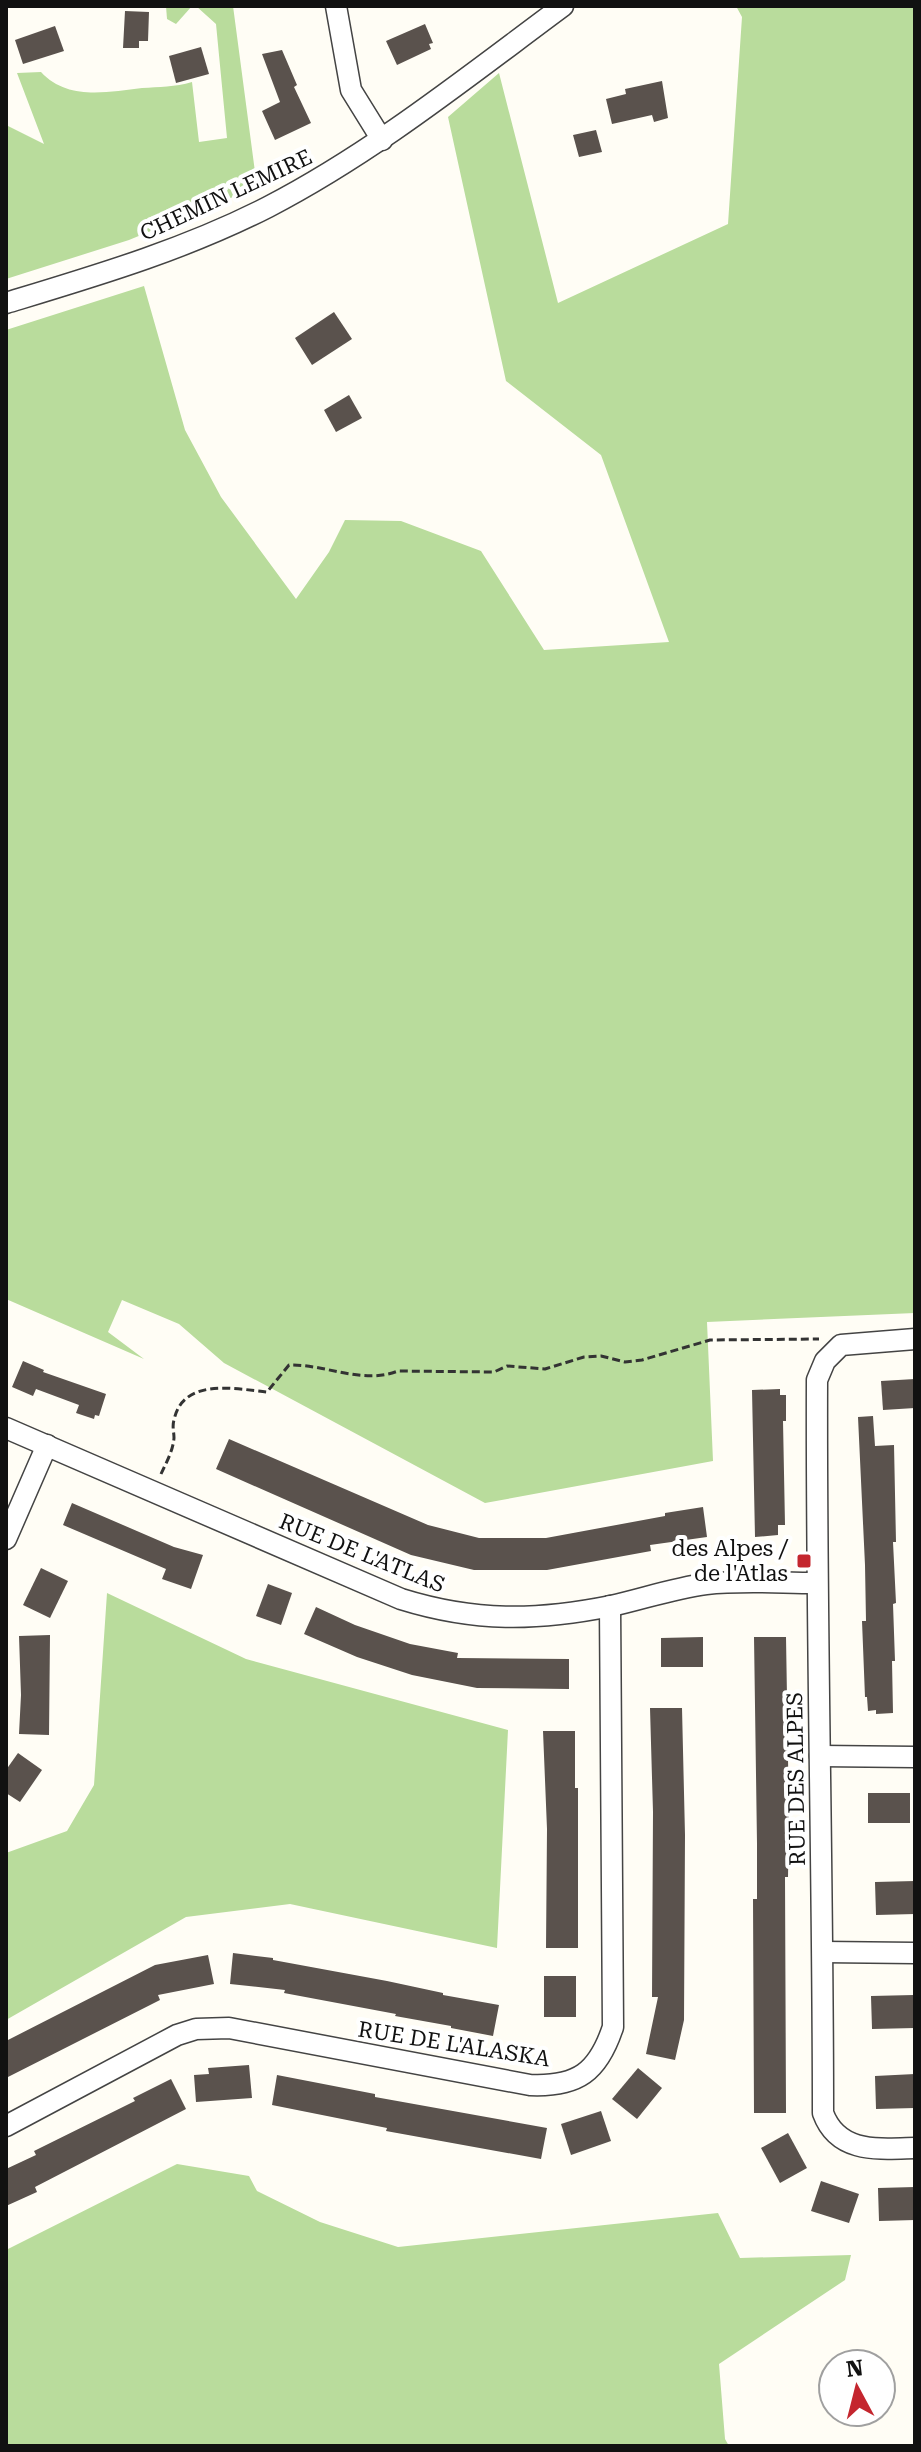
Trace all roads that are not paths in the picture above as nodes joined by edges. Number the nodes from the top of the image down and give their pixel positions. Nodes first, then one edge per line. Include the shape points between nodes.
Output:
1 (336, 6) edge
2 (563, 6) edge
3 (382, 140) junction
4 (6, 303) edge
5 (915, 1339) edge
6 (6, 1428) edge
7 (47, 1445) junction
8 (6, 1539) edge
9 (816, 1583) junction
10 (610, 1606) junction
11 (820, 1756) junction
12 (915, 1757) edge
13 (823, 1952) junction
14 (915, 1953) edge
15 (6, 2126) edge
16 (915, 2148) edge

1 - 3 street via 351,90
2 - 3 street, CHEMIN LEMIRE
3 - 4 street, CHEMIN LEMIRE via 280,200 207,235 144,261
5 - 9 street, RUE DES ALPES via 841,1345 825,1361 817,1380
6 - 7 street, RUE DE L'ATLAS
7 - 8 street
7 - 10 street, RUE DE L'ATLAS via 430,1608 522,1617
9 - 10 street, RUE DE L'ATLAS via 704,1585
9 - 11 street, RUE DES ALPES
10 - 15 street, RUE DE L'ALASKA via 613,2027 593,2069 554,2086 530,2085 229,2028 196,2029
11 - 12 street
11 - 13 street, RUE DES ALPES
13 - 14 street
13 - 16 street, RUE DES ALPES via 826,2123 862,2148

